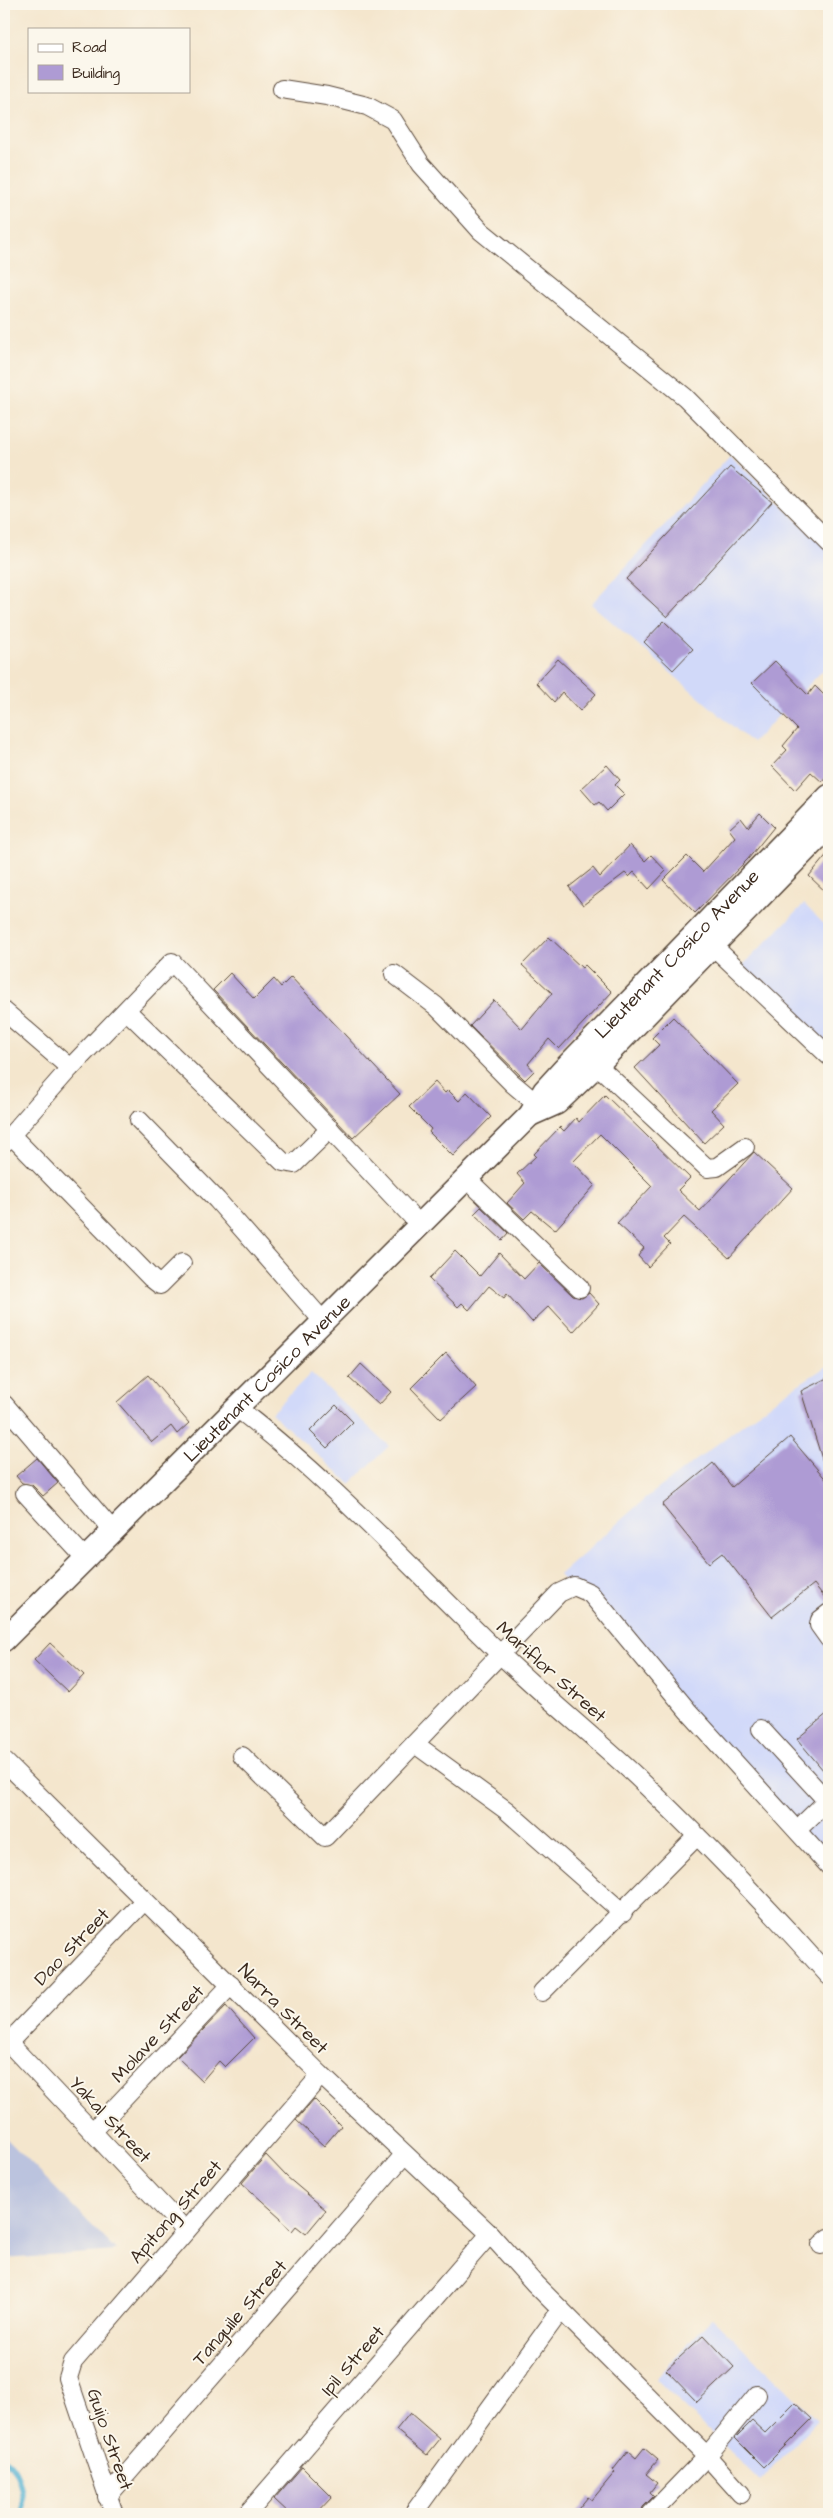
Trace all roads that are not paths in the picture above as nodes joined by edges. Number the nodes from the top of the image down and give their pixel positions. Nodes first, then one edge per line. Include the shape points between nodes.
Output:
1 (282, 89) dead end
2 (829, 542) edge
3 (829, 796) edge
4 (829, 826) edge
5 (713, 946) junction
6 (394, 974) dead end
7 (127, 1010) junction
8 (4, 1011) edge
9 (829, 1056) edge
10 (596, 1064) junction
11 (70, 1068) junction
12 (537, 1109) junction
13 (139, 1120) dead end
14 (330, 1129) junction
15 (8, 1139) edge
16 (746, 1147) dead end
17 (466, 1178) junction
18 (420, 1225) junction
19 (182, 1263) dead end
20 (580, 1288) dead end
21 (323, 1321) junction
22 (4, 1404) edge
23 (237, 1408) junction
24 (25, 1493) dead end
25 (113, 1531) junction
26 (86, 1559) junction
27 (829, 1612) edge
28 (829, 1639) edge
29 (4, 1640) edge
30 (500, 1654) junction
31 (761, 1729) dead end
32 (415, 1744) junction
33 (242, 1756) dead end
34 (4, 1761) edge
35 (828, 1800) edge
36 (797, 1830) junction
37 (697, 1836) junction
38 (829, 1866) edge
39 (144, 1901) junction
40 (623, 1913) junction
41 (829, 1976) edge
42 (232, 1985) junction
43 (542, 1992) dead end
44 (6, 2040) edge
45 (321, 2075) junction
46 (94, 2131) junction
47 (404, 2155) junction
48 (186, 2231) junction
49 (490, 2234) junction
50 (561, 2310) junction
51 (68, 2378) joint
52 (757, 2395) dead end
53 (707, 2456) junction
54 (742, 2494) dead end
55 (107, 2497) junction
56 (661, 2512) edge
57 (114, 2514) edge
58 (247, 2514) edge
59 (413, 2514) edge

1 - 2 street via 367,106 393,120 421,164 481,231 685,397
3 - 12 main road, Lieutenant Cosico Avenue via 571,1062 544,1091
4 - 5 main road, Lieutenant Cosico Avenue
5 - 9 street
5 - 10 main road, Lieutenant Cosico Avenue
6 - 12 street via 436,1006
7 - 11 street
7 - 14 street via 283,1162 294,1164
7 - 14 street via 172,962
8 - 11 street
10 - 12 main road, Lieutenant Cosico Avenue via 557,1103
10 - 16 street via 707,1168 717,1167
11 - 15 street
12 - 17 main road, Lieutenant Cosico Avenue
13 - 21 street via 256,1243
14 - 18 street
15 - 19 street via 150,1278 160,1284
17 - 18 main road, Lieutenant Cosico Avenue
17 - 20 street
18 - 21 main road, Lieutenant Cosico Avenue
21 - 23 main road, Lieutenant Cosico Avenue
22 - 25 street
23 - 25 main road, Lieutenant Cosico Avenue
23 - 30 street, Mariflor Street via 349,1504
24 - 26 street
25 - 26 main road, Lieutenant Cosico Avenue
26 - 29 main road, Lieutenant Cosico Avenue
27 - 28 street via 820,1620 819,1626
30 - 32 street
30 - 36 street via 559,1593 574,1586 590,1593 688,1711
30 - 37 street, Mariflor Street via 636,1776
31 - 35 street
32 - 33 street via 326,1837
32 - 40 street via 506,1810
34 - 39 street, Narra Street
35 - 36 street
36 - 38 street
37 - 40 street
37 - 41 street, Mariflor Street via 752,1890
39 - 42 street, Narra Street
39 - 44 street, Dao Street
40 - 43 street
42 - 45 street, Narra Street
42 - 46 street, Molave Street
44 - 46 street, Yakal Street
45 - 47 street, Narra Street
45 - 48 street, Apitong Street
46 - 48 street, Yakal Street
47 - 49 street, Narra Street
47 - 55 street, Tanguile Street
48 - 51 street, Apitong Street via 73,2362
49 - 50 street, Narra Street
49 - 58 street, Ipil Street
50 - 53 street, Narra Street
50 - 59 street
51 - 55 street, Guijo Street
52 - 53 street
53 - 54 street, Narra Street
53 - 56 street
55 - 57 street, Guijo Street

